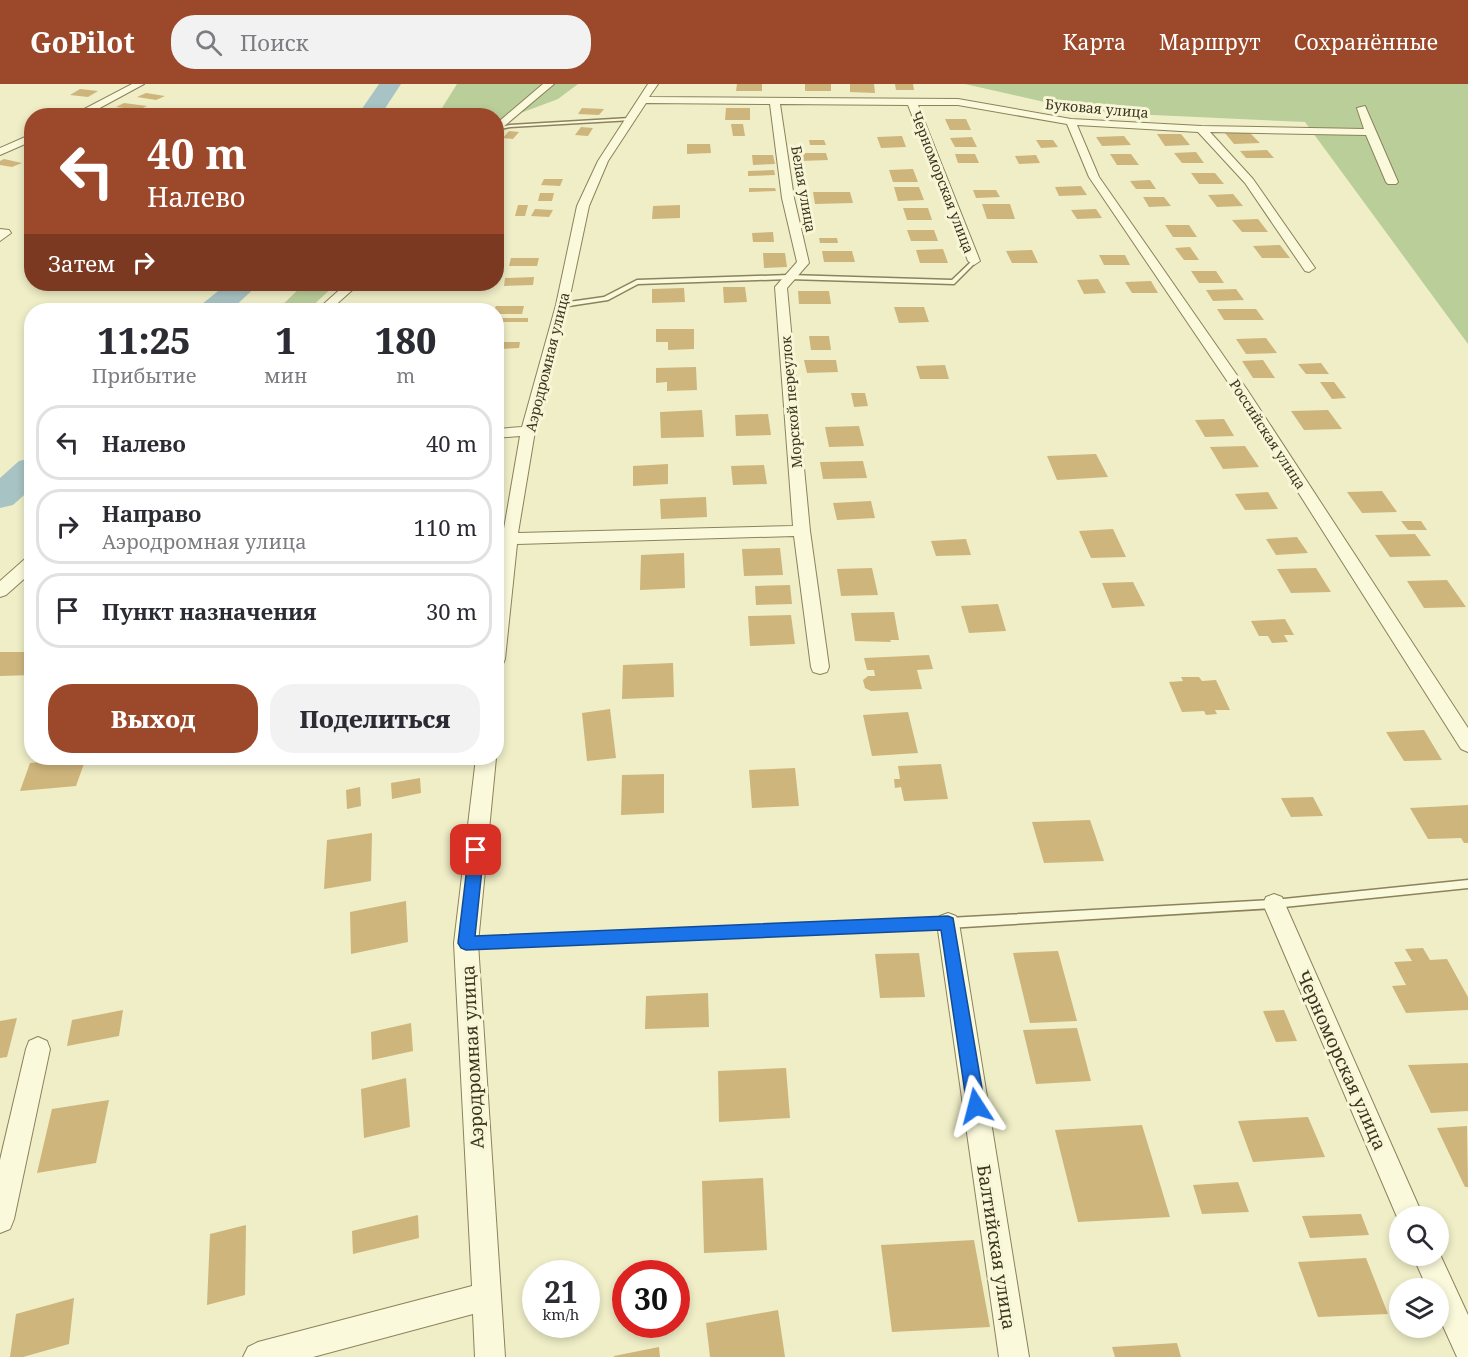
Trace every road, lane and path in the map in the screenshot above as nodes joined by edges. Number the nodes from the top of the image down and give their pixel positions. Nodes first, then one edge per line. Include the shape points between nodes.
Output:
1 (139, 84) edge
2 (549, 84) edge
3 (653, 84) edge
4 (643, 100) junction
5 (775, 101) junction
6 (912, 102) junction
7 (92, 108) edge
8 (1362, 108) dead end
9 (630, 119) junction
10 (1071, 123) junction
11 (504, 124) edge
12 (504, 128) edge
13 (1201, 129) junction
14 (1370, 132) junction
15 (24, 141) edge
16 (0, 152) edge
17 (1392, 182) dead end
18 (974, 261) joint
19 (1309, 268) dead end
20 (789, 277) junction
21 (345, 291) edge
22 (331, 303) edge
23 (562, 305) junction
24 (528, 431) junction
25 (504, 433) edge
26 (802, 531) junction
27 (509, 539) junction
28 (24, 569) edge
29 (504, 585) edge
30 (0, 591) edge
31 (820, 667) dead end
32 (1468, 744) edge
33 (485, 765) edge
34 (1468, 884) edge
35 (1274, 904) junction
36 (948, 923) junction
37 (466, 943) junction
38 (38, 1049) dead end
39 (1406, 1206) edge
40 (0, 1219) edge
41 (1431, 1266) edge
42 (485, 1297) junction
43 (1468, 1349) edge
44 (258, 1357) edge
45 (490, 1357) edge
46 (1014, 1357) edge

1 - 7 street
2 - 11 street
3 - 4 street, Аэродромная улица
4 - 5 street, Буковая улица
4 - 9 street, Аэродромная улица
5 - 6 street, Буковая улица
5 - 20 street, Белая улица via 788,198 802,263
6 - 10 street, Буковая улица via 958,102
6 - 18 street, Черноморская улица
8 - 14 street
9 - 12 lane
9 - 23 street, Аэродромная улица via 603,161 583,206
10 - 13 street, Буковая улица
10 - 32 street, Российская улица via 1094,177 1241,392
13 - 14 street, Буковая улица
13 - 19 street via 1249,181
14 - 17 street
15 - 16 street
18 - 20 lane via 954,282
20 - 23 lane via 637,282 606,299
20 - 26 street, Морской переулок via 780,287
21 - 22 street
23 - 24 street, Аэродромная улица
24 - 25 street
24 - 27 street, Аэродромная улица
26 - 27 street
26 - 31 street
27 - 29 street, Аэродромная улица
28 - 30 street
33 - 37 street, Аэродромная улица
34 - 35 lane
35 - 36 lane
35 - 39 street, Черноморская улица
36 - 37 lane
36 - 46 street, Балтийская улица
37 - 42 street, Аэродромная улица
38 - 40 street
41 - 43 street
42 - 44 street
42 - 45 street, Аэродромная улица

